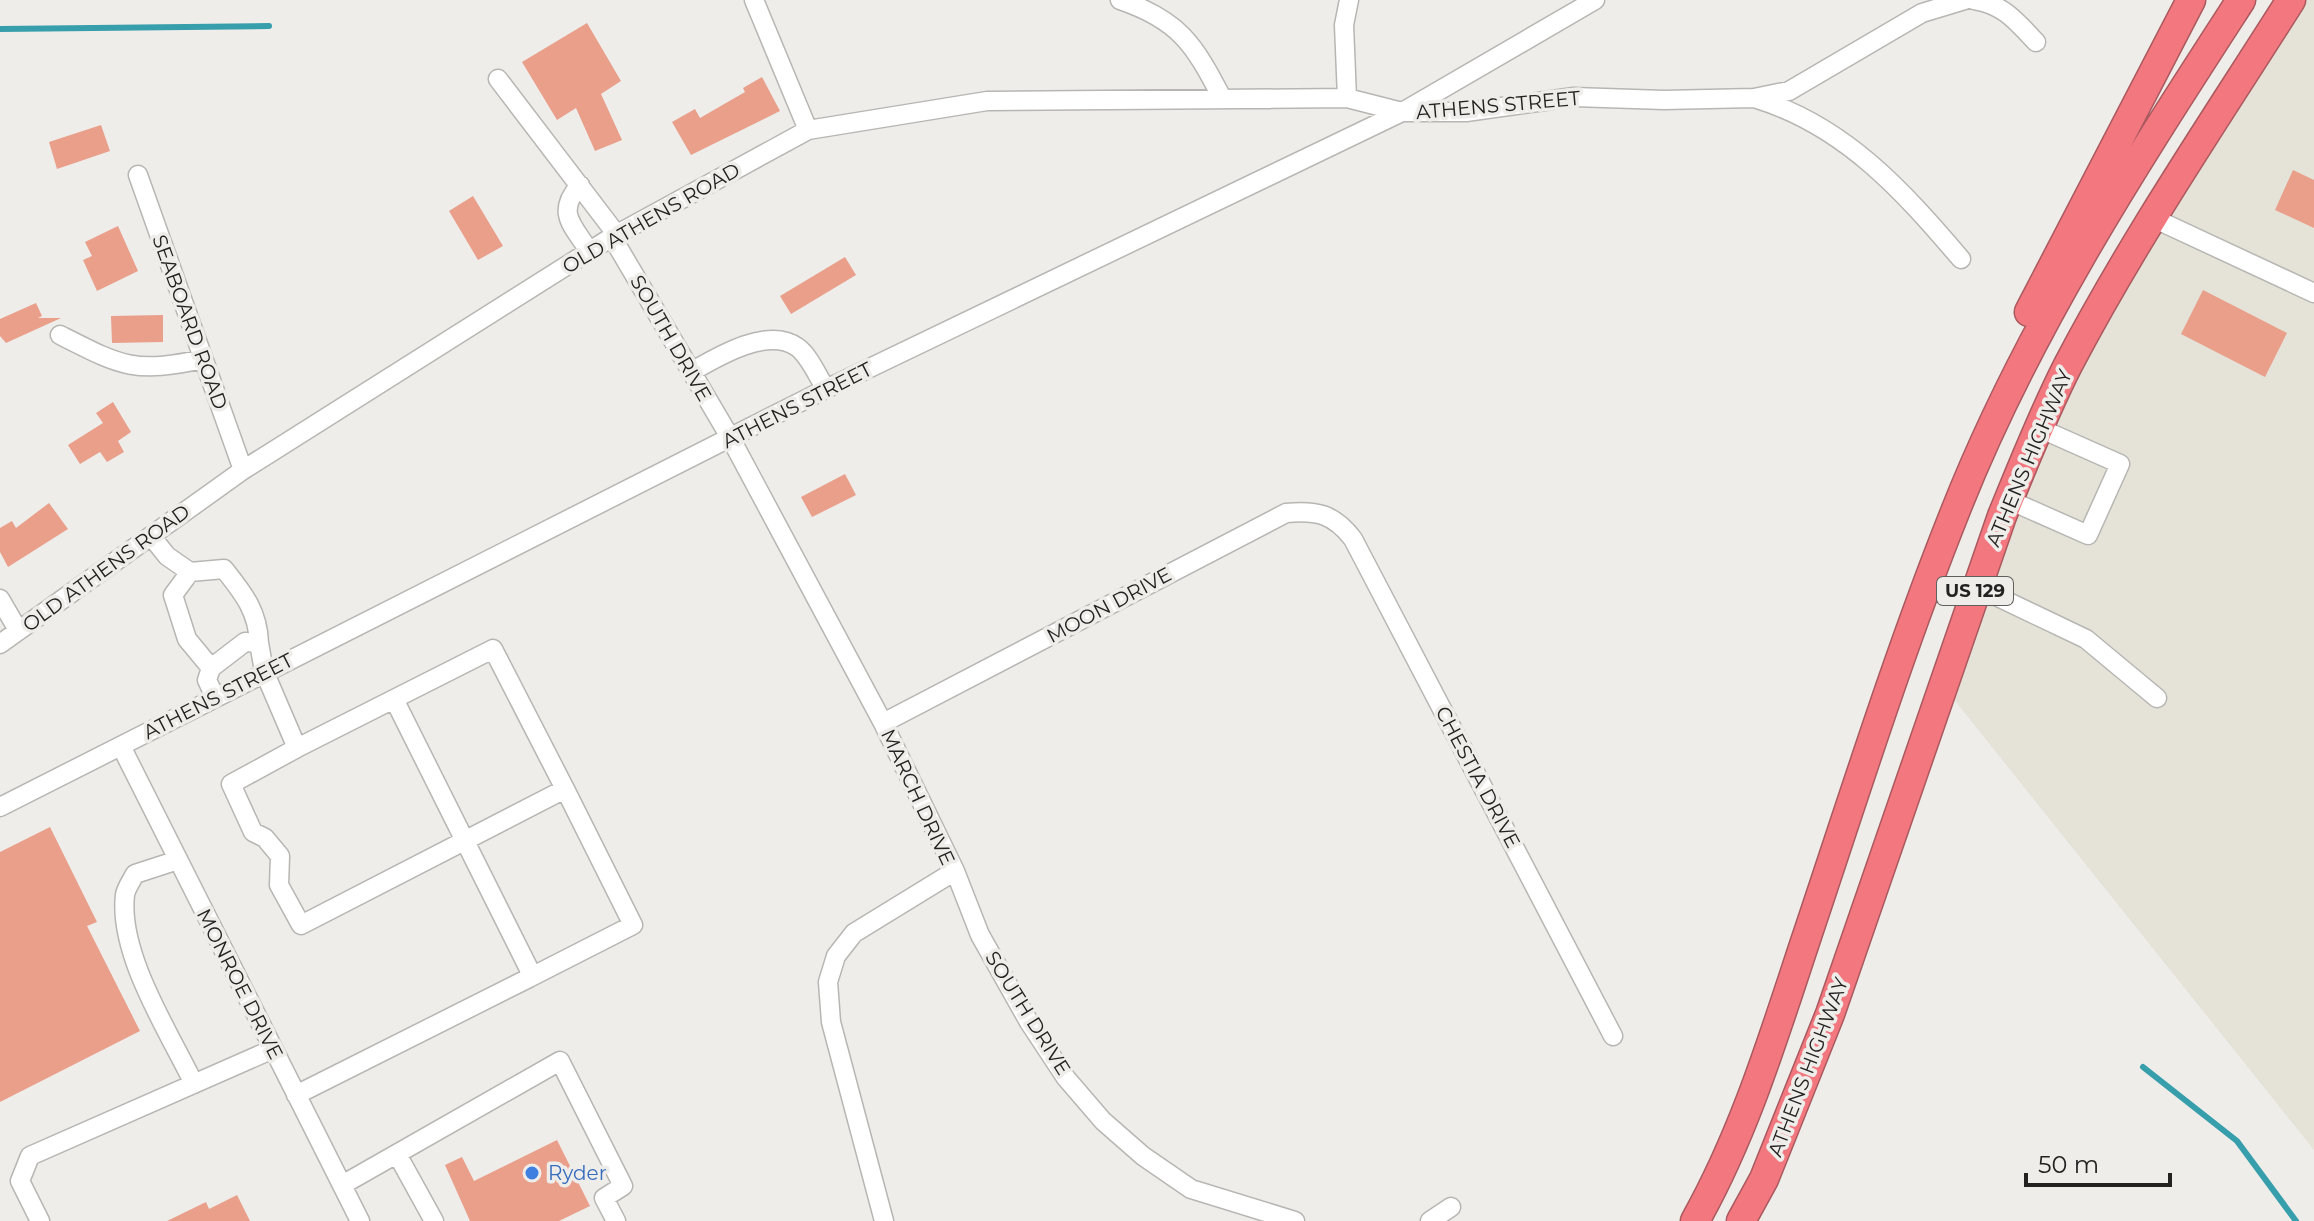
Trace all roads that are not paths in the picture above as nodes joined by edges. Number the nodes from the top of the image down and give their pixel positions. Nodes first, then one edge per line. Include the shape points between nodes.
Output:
1 (754, 0) edge
2 (1120, 0) edge
3 (1349, 0) edge
4 (1595, 0) edge
5 (1965, 0) edge
6 (1974, 0) edge
7 (2191, 0) edge
8 (2241, 0) edge
9 (2291, 0) edge
10 (2036, 42) dead end
11 (498, 79) dead end
12 (1222, 98) junction
13 (1347, 98) junction
14 (1754, 98) junction
15 (1402, 112) junction
16 (808, 130) junction
17 (138, 175) dead end
18 (580, 185) junction
19 (2153, 218) junction
20 (614, 236) junction
21 (589, 251) junction
22 (1961, 259) dead end
23 (2314, 293) edge
24 (60, 335) dead end
25 (203, 359) junction
26 (691, 372) junction
27 (826, 389) junction
28 (1991, 428) junction
29 (2039, 428) junction
30 (731, 439) junction
31 (243, 470) junction
32 (2009, 500) junction
33 (1339, 519) joint
34 (151, 536) junction
35 (190, 572) junction
36 (1977, 587) junction
37 (0, 599) edge
38 (18, 630) junction
39 (259, 643) junction
40 (0, 644) edge
41 (211, 668) junction
42 (264, 671) junction
43 (215, 697) junction
44 (2157, 698) dead end
45 (394, 699) junction
46 (883, 723) junction
47 (121, 746) junction
48 (297, 748) junction
49 (565, 789) junction
50 (0, 807) edge
51 (466, 839) junction
52 (178, 860) junction
53 (955, 871) junction
54 (529, 978) junction
55 (1613, 1036) dead end
56 (273, 1049) junction
57 (194, 1084) junction
58 (296, 1095) junction
59 (397, 1154) junction
60 (342, 1185) junction
61 (1451, 1207) dead end
62 (40, 1221) edge
63 (360, 1221) edge
64 (434, 1221) edge
65 (616, 1221) edge
66 (884, 1221) edge
67 (1295, 1221) edge
68 (1430, 1221) edge
69 (1695, 1221) edge
70 (1741, 1221) edge

1 - 16 street
2 - 12 street via 1173,24 1197,51
3 - 13 street via 1344,25
4 - 15 street
5 - 14 street via 1922,13 1789,91
6 - 10 street via 2007,11
7 - 28 highway via 2009,351
8 - 28 highway, ATHENS HIGHWAY / US 129 via 2110,206 2026,354
9 - 19 highway, ATHENS HIGHWAY / US 129
11 - 18 street, SOUTH DRIVE
12 - 13 street, OLD ATHENS ROAD
12 - 16 street, OLD ATHENS ROAD via 987,101
13 - 15 street, OLD ATHENS ROAD
14 - 15 street, ATHENS STREET via 1574,97 1466,112
14 - 22 street via 1830,131 1885,174
15 - 27 street, ATHENS STREET
16 - 20 street, OLD ATHENS ROAD
17 - 25 street, SEABOARD ROAD
18 - 20 street, SOUTH DRIVE
18 - 21 street via 568,198 566,214
19 - 23 street
19 - 29 highway, ATHENS HIGHWAY / US 129 via 2067,367
20 - 21 street, OLD ATHENS ROAD
20 - 26 street, SOUTH DRIVE
21 - 31 street, OLD ATHENS ROAD
24 - 25 street via 109,360 139,368
25 - 31 street, SEABOARD ROAD
26 - 27 street via 738,346 787,343 799,348
26 - 30 street, SOUTH DRIVE
27 - 30 street, ATHENS STREET
28 - 69 highway, ATHENS HIGHWAY / US 129 via 1894,680 1737,1137
29 - 32 highway, ATHENS HIGHWAY / US 129
29 - 32 street via 2120,464 2088,535
30 - 42 street, ATHENS STREET
30 - 46 street, MARCH DRIVE
31 - 34 street, OLD ATHENS ROAD
32 - 36 highway, ATHENS HIGHWAY / US 129
33 - 46 street, MOON DRIVE via 1312,511 1286,513
33 - 55 street, CHESTIA DRIVE
34 - 35 street
34 - 38 street, OLD ATHENS ROAD
35 - 39 street via 224,569 249,600 259,624
35 - 41 street via 173,595 187,639
36 - 44 street via 2086,639
36 - 70 highway, ATHENS HIGHWAY / US 129 via 1830,1014 1764,1179
37 - 38 street
38 - 40 street, OLD ATHENS ROAD
39 - 41 street via 245,642
39 - 42 street
41 - 43 street via 207,680
42 - 43 street, ATHENS STREET
42 - 48 street
43 - 47 street, ATHENS STREET
45 - 48 street
45 - 49 street via 493,649
45 - 51 street
46 - 53 street, MARCH DRIVE
47 - 50 street, ATHENS STREET
47 - 52 street, MONROE DRIVE
48 - 51 street via 231,784 253,832 280,856 279,885 301,925
49 - 51 street
49 - 54 street via 633,925
51 - 54 street
52 - 56 street, MONROE DRIVE
52 - 57 street via 135,874 125,892 125,912 130,949
53 - 66 street, MARCH DRIVE via 854,933 836,956 828,982 831,1022
53 - 67 street, SOUTH DRIVE via 980,935 1029,1022 1103,1121 1191,1189
54 - 58 street
56 - 57 street
56 - 58 street, MONROE DRIVE
57 - 62 street via 30,1156 20,1181
58 - 60 street, MONROE DRIVE
59 - 60 street
59 - 64 street
59 - 65 street via 560,1061 623,1186 604,1198
60 - 63 street, MONROE DRIVE
61 - 68 street

